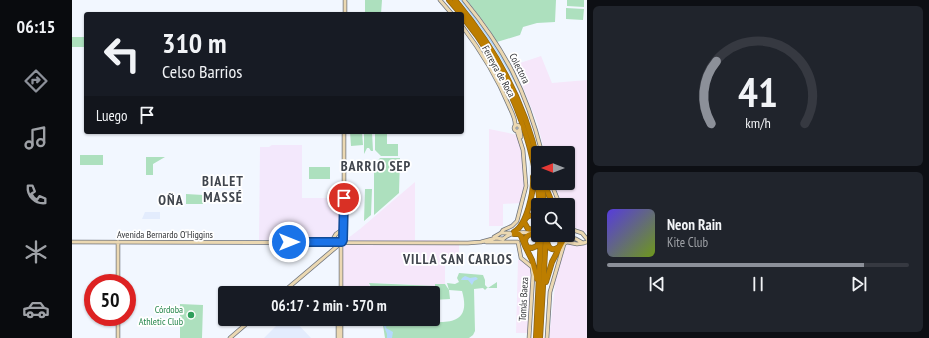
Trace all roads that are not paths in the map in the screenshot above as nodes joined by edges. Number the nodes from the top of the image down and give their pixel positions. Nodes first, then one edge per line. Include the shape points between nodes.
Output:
1 (345, 0) edge
2 (440, 0) edge
3 (449, 0) edge
4 (455, 0) edge
5 (464, 0) edge
6 (345, 12) edge
7 (450, 12) edge
8 (459, 12) edge
9 (464, 19) edge
10 (464, 29) edge
11 (344, 134) edge
12 (533, 144) edge
13 (540, 146) edge
14 (531, 154) edge
15 (344, 186) junction
16 (533, 190) edge
17 (531, 215) edge
18 (531, 229) edge
19 (575, 231) edge
20 (340, 232) junction
21 (531, 232) edge
22 (514, 233) junction
23 (343, 235) junction
24 (502, 237) junction
25 (575, 237) edge
26 (334, 238) junction
27 (585, 238) edge
28 (321, 241) junction
29 (72, 242) edge
30 (118, 242) junction
31 (342, 242) junction
32 (421, 242) junction
33 (538, 242) edge
34 (546, 242) edge
35 (547, 242) edge
36 (560, 242) edge
37 (562, 242) edge
38 (583, 243) edge
39 (118, 274) edge
40 (291, 286) edge
41 (341, 286) edge
42 (542, 304) junction
43 (537, 313) junction
44 (118, 326) edge
45 (244, 326) edge
46 (340, 326) edge
47 (118, 338) edge
48 (230, 338) edge
49 (340, 338) edge
50 (529, 338) edge
51 (536, 338) edge
52 (540, 338) edge
53 (547, 338) edge

1 - 6 main road
2 - 7 main road
3 - 8 highway
4 - 12 highway via 482,34 504,69
5 - 13 main road, Colectora via 509,64 529,108
9 - 14 highway via 485,46 505,82 522,122
10 - 24 main road, Ferreyra de Roca via 499,84 518,128 526,157 529,180 527,194 518,220 505,229
11 - 15 main road
15 - 20 main road via 343,229
15 - 23 main road
16 - 22 highway via 520,228
17 - 18 highway via 524,221 527,228
19 - 27 main road
20 - 23 main road
20 - 26 main road
21 - 22 main road, Avenida Bernardo O'Higgins
22 - 24 main road, Avenida Bernardo O'Higgins
22 - 43 highway via 521,236 536,271
23 - 31 main road
24 - 32 main road, Avenida Bernardo O'Higgins via 478,241
24 - 32 main road, Avenida Bernardo O'Higgins via 478,242
24 - 50 main road, Tomás Baeza via 507,242 519,243 520,257 530,265 533,272
25 - 27 main road
26 - 28 main road, Avenida Bernardo O'Higgins via 330,241
26 - 31 main road via 334,241
26 - 31 main road via 340,236
27 - 38 main road via 587,241
27 - 38 main road via 580,239
28 - 30 main road, Avenida Bernardo O'Higgins
28 - 31 main road, Avenida Bernardo O'Higgins
29 - 30 main road, Avenida Bernardo O'Higgins
30 - 39 main road
31 - 32 main road, Avenida Bernardo O'Higgins
31 - 40 main road
31 - 41 main road
33 - 43 highway
34 - 42 highway
35 - 36 highway via 548,247 557,249
37 - 42 highway via 547,275
38 - 53 main road via 567,242 563,245 550,295
42 - 52 highway
43 - 51 highway
44 - 47 main road
45 - 48 main road
46 - 49 main road

